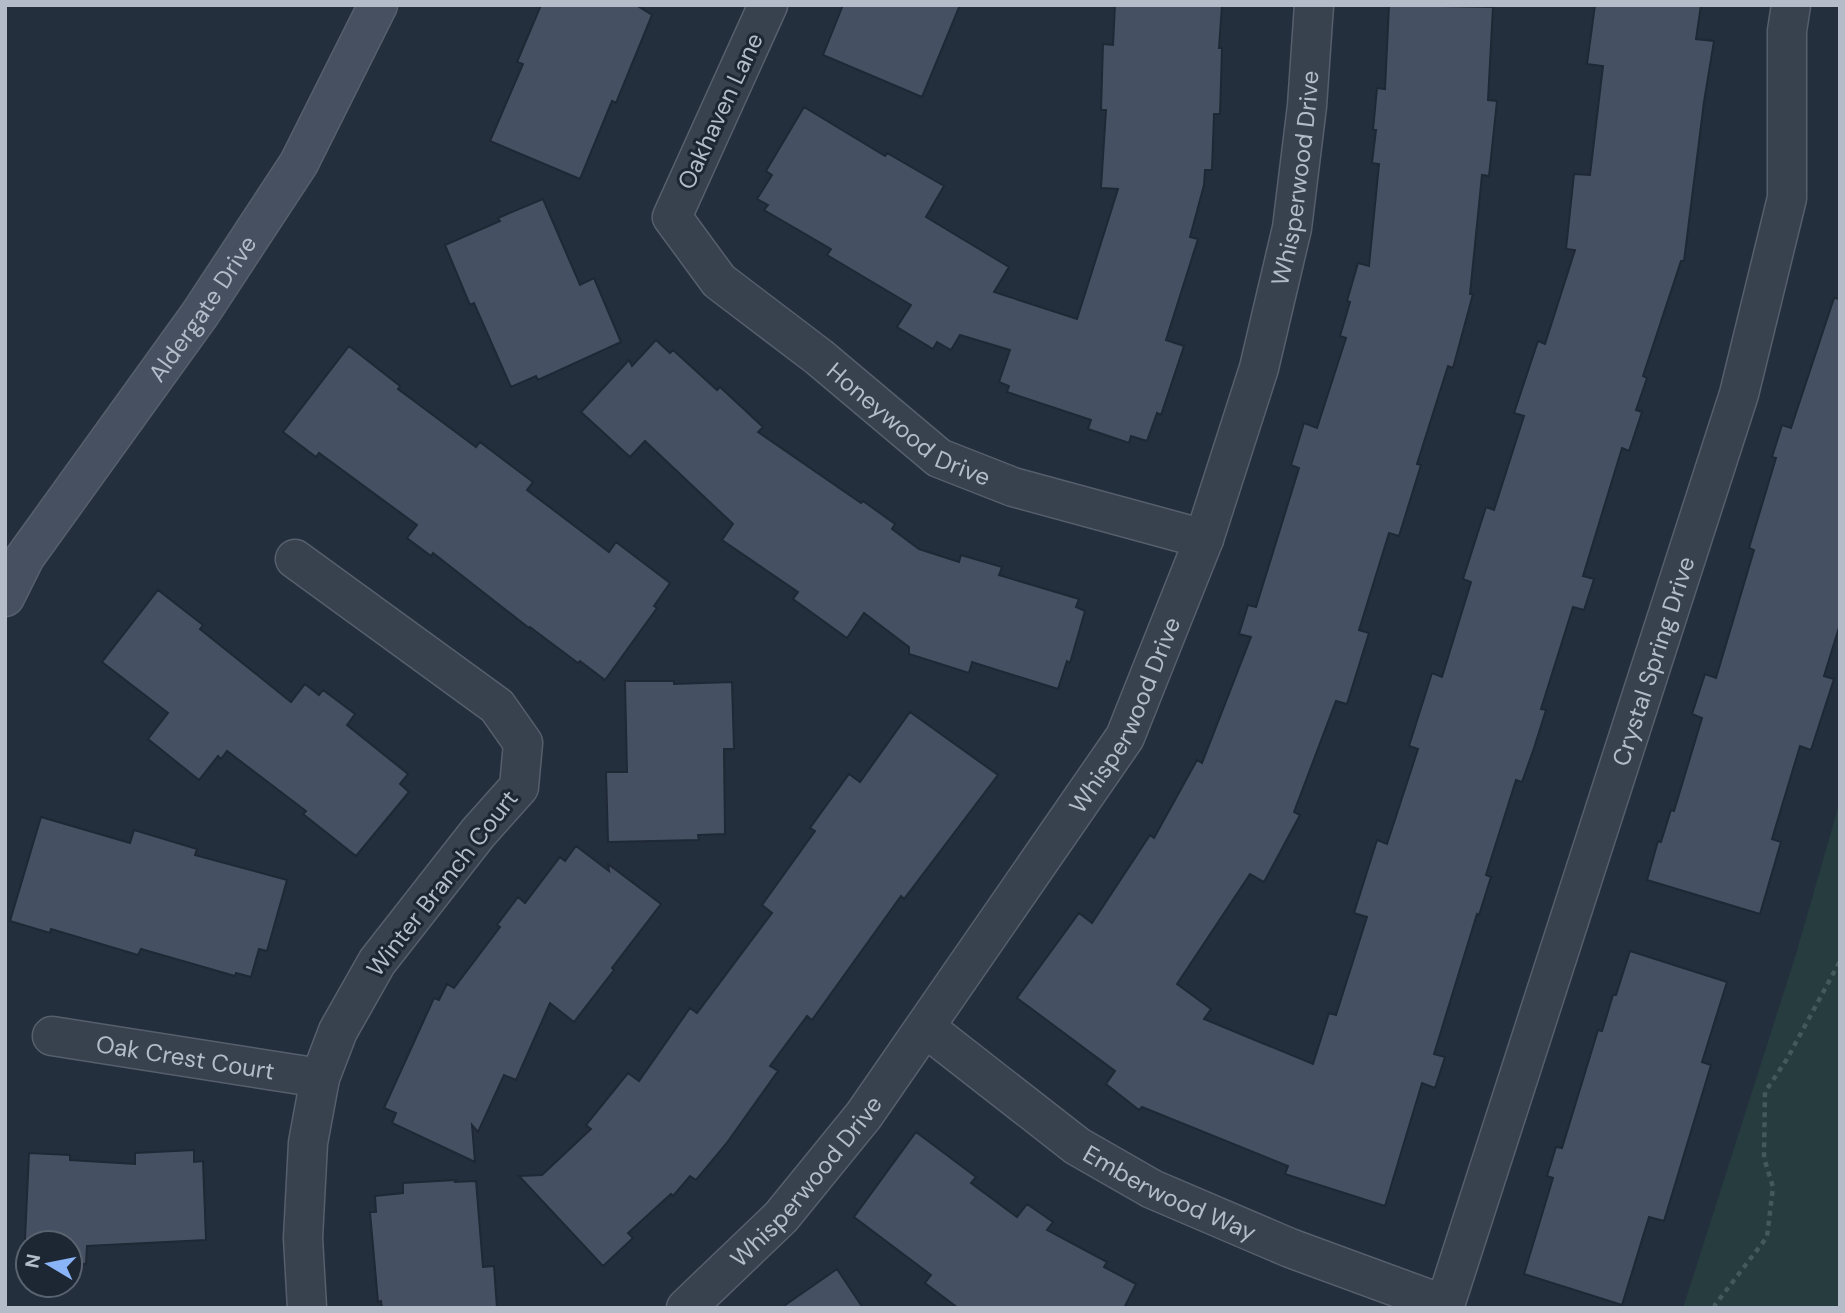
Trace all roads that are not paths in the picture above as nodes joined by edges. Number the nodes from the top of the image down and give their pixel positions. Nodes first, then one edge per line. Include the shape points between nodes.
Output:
1 (378, 5) edge
2 (768, 5) edge
3 (1314, 5) edge
4 (1791, 5) edge
5 (672, 217) joint
6 (1203, 539) junction
7 (295, 559) dead end
8 (5, 597) edge
9 (926, 1028) junction
10 (52, 1036) dead end
11 (320, 1078) junction
12 (1445, 1304) joint
13 (307, 1308) edge
14 (686, 1308) edge

1 - 8 street, Aldergate Drive via 299,163 200,314 25,557
2 - 5 street, Oakhaven Lane
3 - 6 street, Whisperwood Drive via 1292,228 1259,368
4 - 12 street, Crystal Spring Drive via 1787,198 1739,394
5 - 6 street, Honeywood Drive via 719,281 939,458 1013,487
6 - 9 street, Whisperwood Drive via 1125,737
7 - 11 street, Winter Branch Court via 497,706 523,743 519,787 377,962 338,1031
9 - 12 street, Emberwood Way via 1077,1146 1152,1189 1290,1248
9 - 14 street, Whisperwood Drive via 864,1115 781,1217
10 - 11 street, Oak Crest Court
11 - 13 street, Winter Branch Court via 308,1156 303,1238

